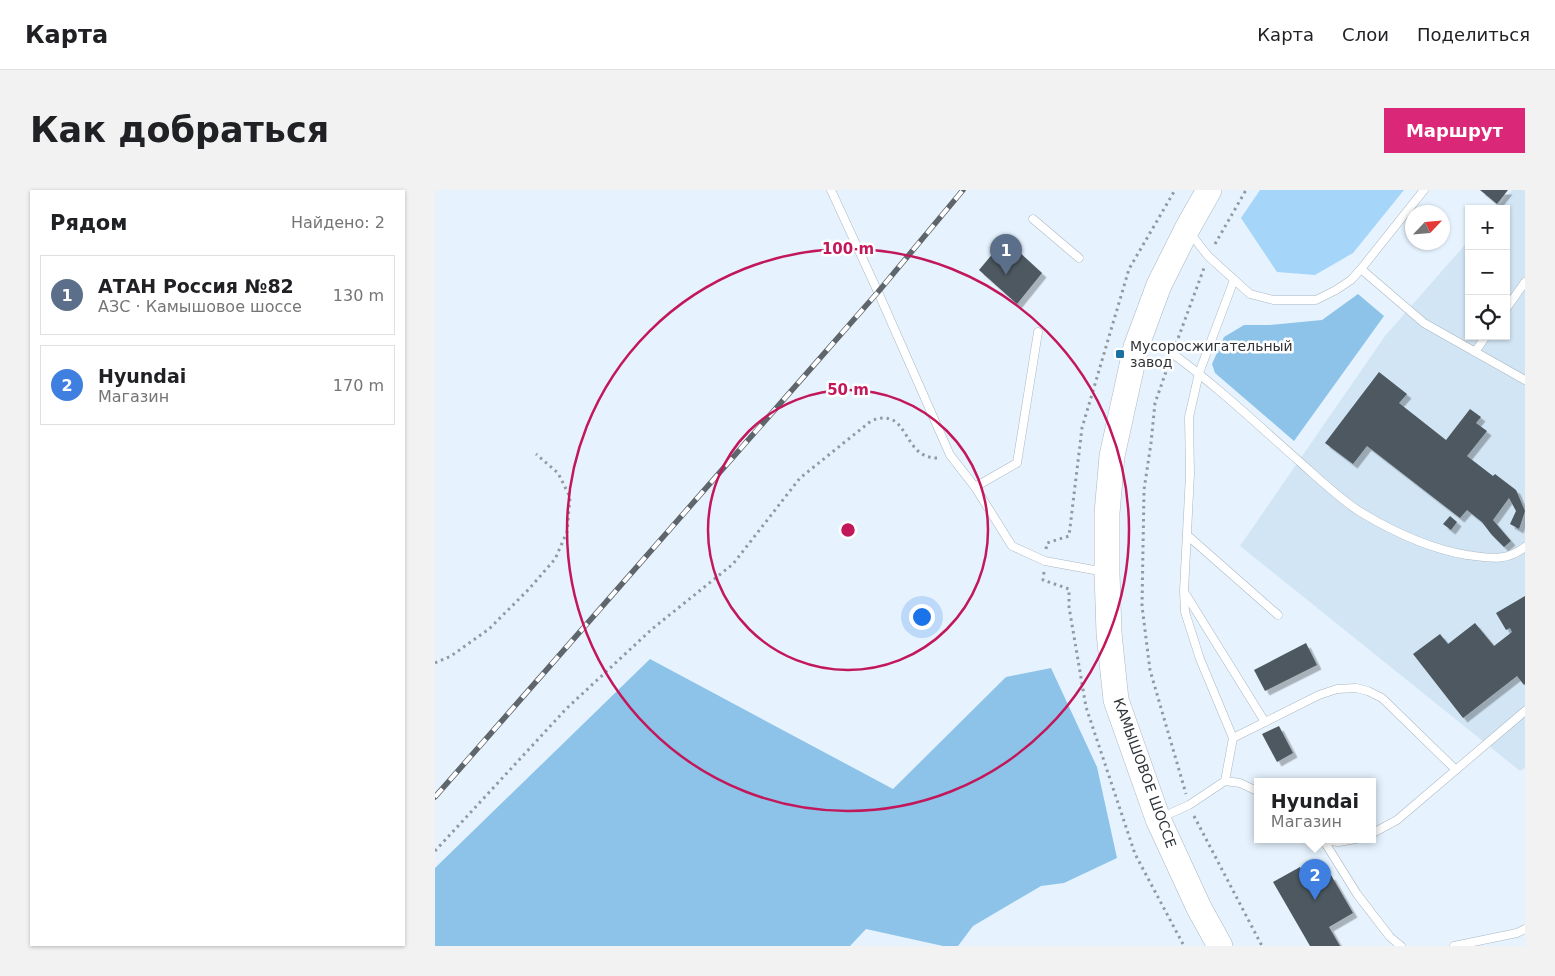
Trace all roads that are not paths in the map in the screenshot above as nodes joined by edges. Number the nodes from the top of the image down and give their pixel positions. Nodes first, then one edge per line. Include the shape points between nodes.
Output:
1 (831, 190) edge
2 (1209, 190) edge
3 (1425, 190) edge
4 (1033, 219) dead end
5 (1187, 229) junction
6 (1079, 258) dead end
7 (1361, 269) junction
8 (1234, 280) junction
9 (1525, 282) edge
10 (1510, 303) edge
11 (1038, 332) dead end
12 (1484, 340) edge
13 (1475, 352) junction
14 (1173, 354) road end
15 (1199, 373) junction
16 (1525, 380) edge
17 (975, 487) junction
18 (1187, 534) junction
19 (1525, 547) edge
20 (1107, 572) junction
21 (1183, 591) junction
22 (1278, 615) dead end
23 (1525, 711) edge
24 (1265, 722) junction
25 (1233, 738) junction
26 (1456, 770) junction
27 (1225, 782) junction
28 (1254, 790) edge
29 (1158, 819) junction
30 (1376, 831) edge
31 (1323, 843) edge
32 (1525, 930) edge
33 (1220, 946) edge
34 (1401, 946) edge
35 (1454, 946) edge

1 - 17 lane via 950,455
2 - 5 main road, КАМЫШОВОЕ ШОССЕ
3 - 7 lane
4 - 6 lane
5 - 8 lane via 1208,256
5 - 20 main road, КАМЫШОВОЕ ШОССЕ via 1159,285 1135,346 1112,456 1107,513
7 - 8 lane via 1351,280 1316,300 1273,300 1250,294
7 - 13 lane via 1424,323
8 - 15 lane
9 - 10 lane
11 - 17 lane via 1017,463
12 - 13 lane
13 - 16 lane
14 - 15 lane
15 - 18 lane via 1189,416
15 - 19 lane via 1360,512 1410,538 1459,554 1495,559
17 - 20 lane via 1012,546 1045,561
18 - 21 lane
18 - 22 lane
20 - 29 main road, КАМЫШОВОЕ ШОССЕ via 1115,700
21 - 24 lane
21 - 25 lane via 1185,612 1200,659
23 - 26 lane
24 - 25 lane
24 - 26 lane via 1337,689 1368,691 1382,698
25 - 27 lane
26 - 30 lane via 1397,820
27 - 28 lane via 1240,783
27 - 29 lane via 1189,805
29 - 33 main road, КАМЫШОВОЕ ШОССЕ
31 - 34 lane via 1353,895
32 - 35 lane

